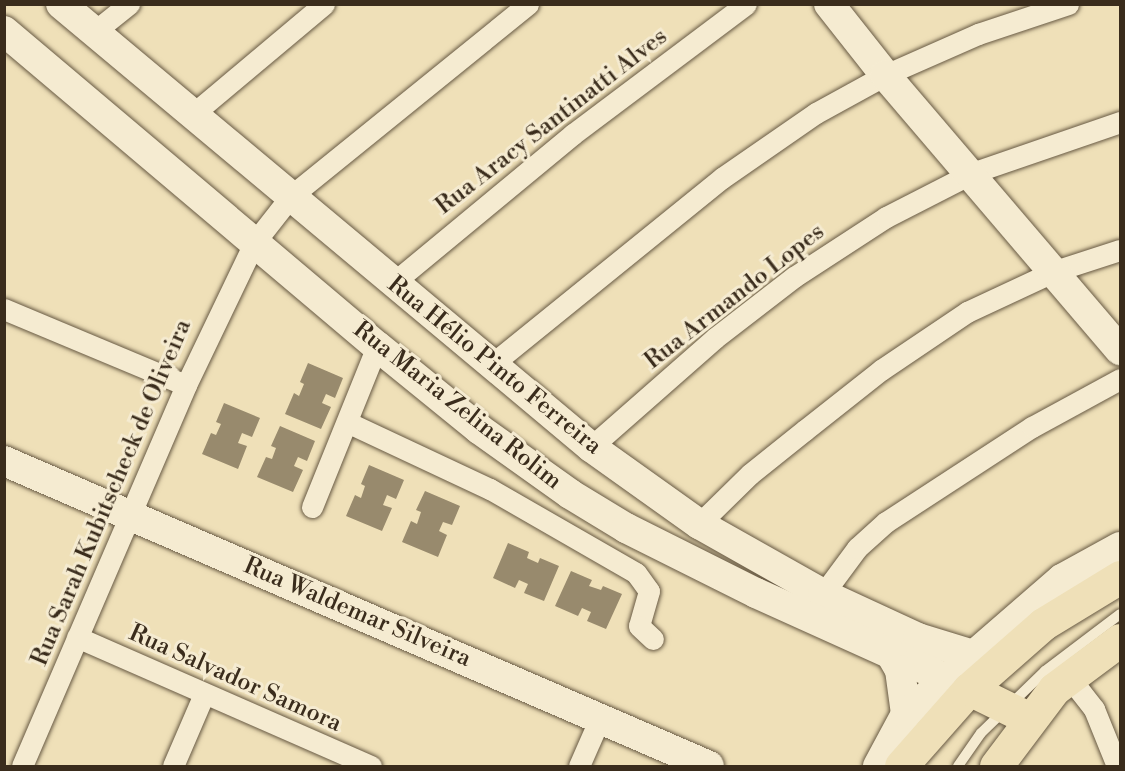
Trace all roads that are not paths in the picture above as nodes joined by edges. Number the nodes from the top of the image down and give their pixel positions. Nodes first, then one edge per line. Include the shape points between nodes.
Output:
1 (61, 4) edge
2 (129, 4) edge
3 (324, 4) edge
4 (528, 4) edge
5 (746, 4) edge
6 (830, 4) edge
7 (1068, 4) edge
8 (4, 31) edge
9 (94, 33) junction
10 (885, 75) junction
11 (193, 114) junction
12 (1120, 122) edge
13 (972, 173) junction
14 (291, 196) junction
15 (254, 243) junction
16 (1120, 250) edge
17 (1054, 271) junction
18 (393, 283) junction
19 (4, 309) edge
20 (377, 346) junction
21 (1120, 350) edge
22 (491, 365) junction
23 (1120, 379) edge
24 (186, 385) junction
25 (348, 423) junction
26 (591, 447) junction
27 (6, 465) edge
28 (312, 507) dead end
29 (131, 515) junction
30 (699, 524) junction
31 (1120, 547) edge
32 (1120, 577) edge
33 (1120, 590) edge
34 (823, 594) junction
35 (1120, 614) edge
36 (77, 638) junction
37 (652, 639) dead end
38 (1115, 646) edge
39 (889, 651) junction
40 (973, 655) junction
41 (1069, 676) junction
42 (204, 694) junction
43 (986, 698) junction
44 (906, 714) junction
45 (600, 718) junction
46 (22, 766) edge
47 (173, 766) edge
48 (371, 766) edge
49 (579, 766) edge
50 (709, 766) edge
51 (878, 766) edge
52 (901, 766) edge
53 (916, 766) edge
54 (958, 766) edge
55 (996, 766) edge
56 (1118, 766) edge

1 - 9 street, Rua Hélio Pinto Ferreira
2 - 9 street
3 - 11 street
4 - 14 street, Rua Sarah Kubitscheck de Oliveira
5 - 18 street, Rua Aracy Santinatti Alves via 573,134
6 - 10 street
7 - 10 street via 1017,19
8 - 15 street, Rua Maria Zelina Rolim
9 - 11 street, Rua Hélio Pinto Ferreira
10 - 13 street
10 - 22 street via 816,113 722,178
11 - 14 street, Rua Hélio Pinto Ferreira
12 - 13 street, Rua Armando Lopes
13 - 17 street
13 - 26 street, Rua Armando Lopes via 886,217 794,277 716,338
14 - 15 street, Rua Sarah Kubitscheck de Oliveira
14 - 18 street, Rua Hélio Pinto Ferreira
15 - 20 street, Rua Maria Zelina Rolim
15 - 24 street, Rua Sarah Kubitscheck de Oliveira
16 - 17 street
17 - 21 street
17 - 30 street via 967,312 881,370 750,474
18 - 22 street, Rua Hélio Pinto Ferreira
19 - 24 street
20 - 25 street
20 - 39 street, Rua Maria Zelina Rolim via 479,429 570,494 626,528 756,593
22 - 26 street, Rua Hélio Pinto Ferreira
23 - 34 street via 1032,427 886,522 857,548
24 - 29 street, Rua Sarah Kubitscheck de Oliveira
25 - 28 street
25 - 37 street via 490,489 636,573 649,591 639,626
26 - 30 street, Rua Hélio Pinto Ferreira
27 - 29 street, Rua Waldemar Silveira
29 - 36 street, Rua Sarah Kubitscheck de Oliveira
29 - 45 street, Rua Waldemar Silveira
30 - 34 street, Rua Hélio Pinto Ferreira
31 - 40 street via 1062,579
32 - 43 main road via 1043,624
33 - 43 lane via 1030,649
34 - 40 street, Rua Hélio Pinto Ferreira via 918,638
35 - 43 lane via 1045,671
36 - 42 street, Rua Salvador Samora
36 - 46 street, Rua Sarah Kubitscheck de Oliveira
38 - 41 main road
39 - 43 street, Rua Maria Zelina Rolim
39 - 44 street via 900,670
40 - 43 street
41 - 43 main road
41 - 56 street via 1094,709
42 - 47 street
42 - 48 street, Rua Salvador Samora
43 - 44 street
43 - 52 main road
43 - 53 lane via 958,715
43 - 54 lane via 981,733
43 - 55 main road
44 - 51 street
45 - 49 street
45 - 50 street, Rua Waldemar Silveira

